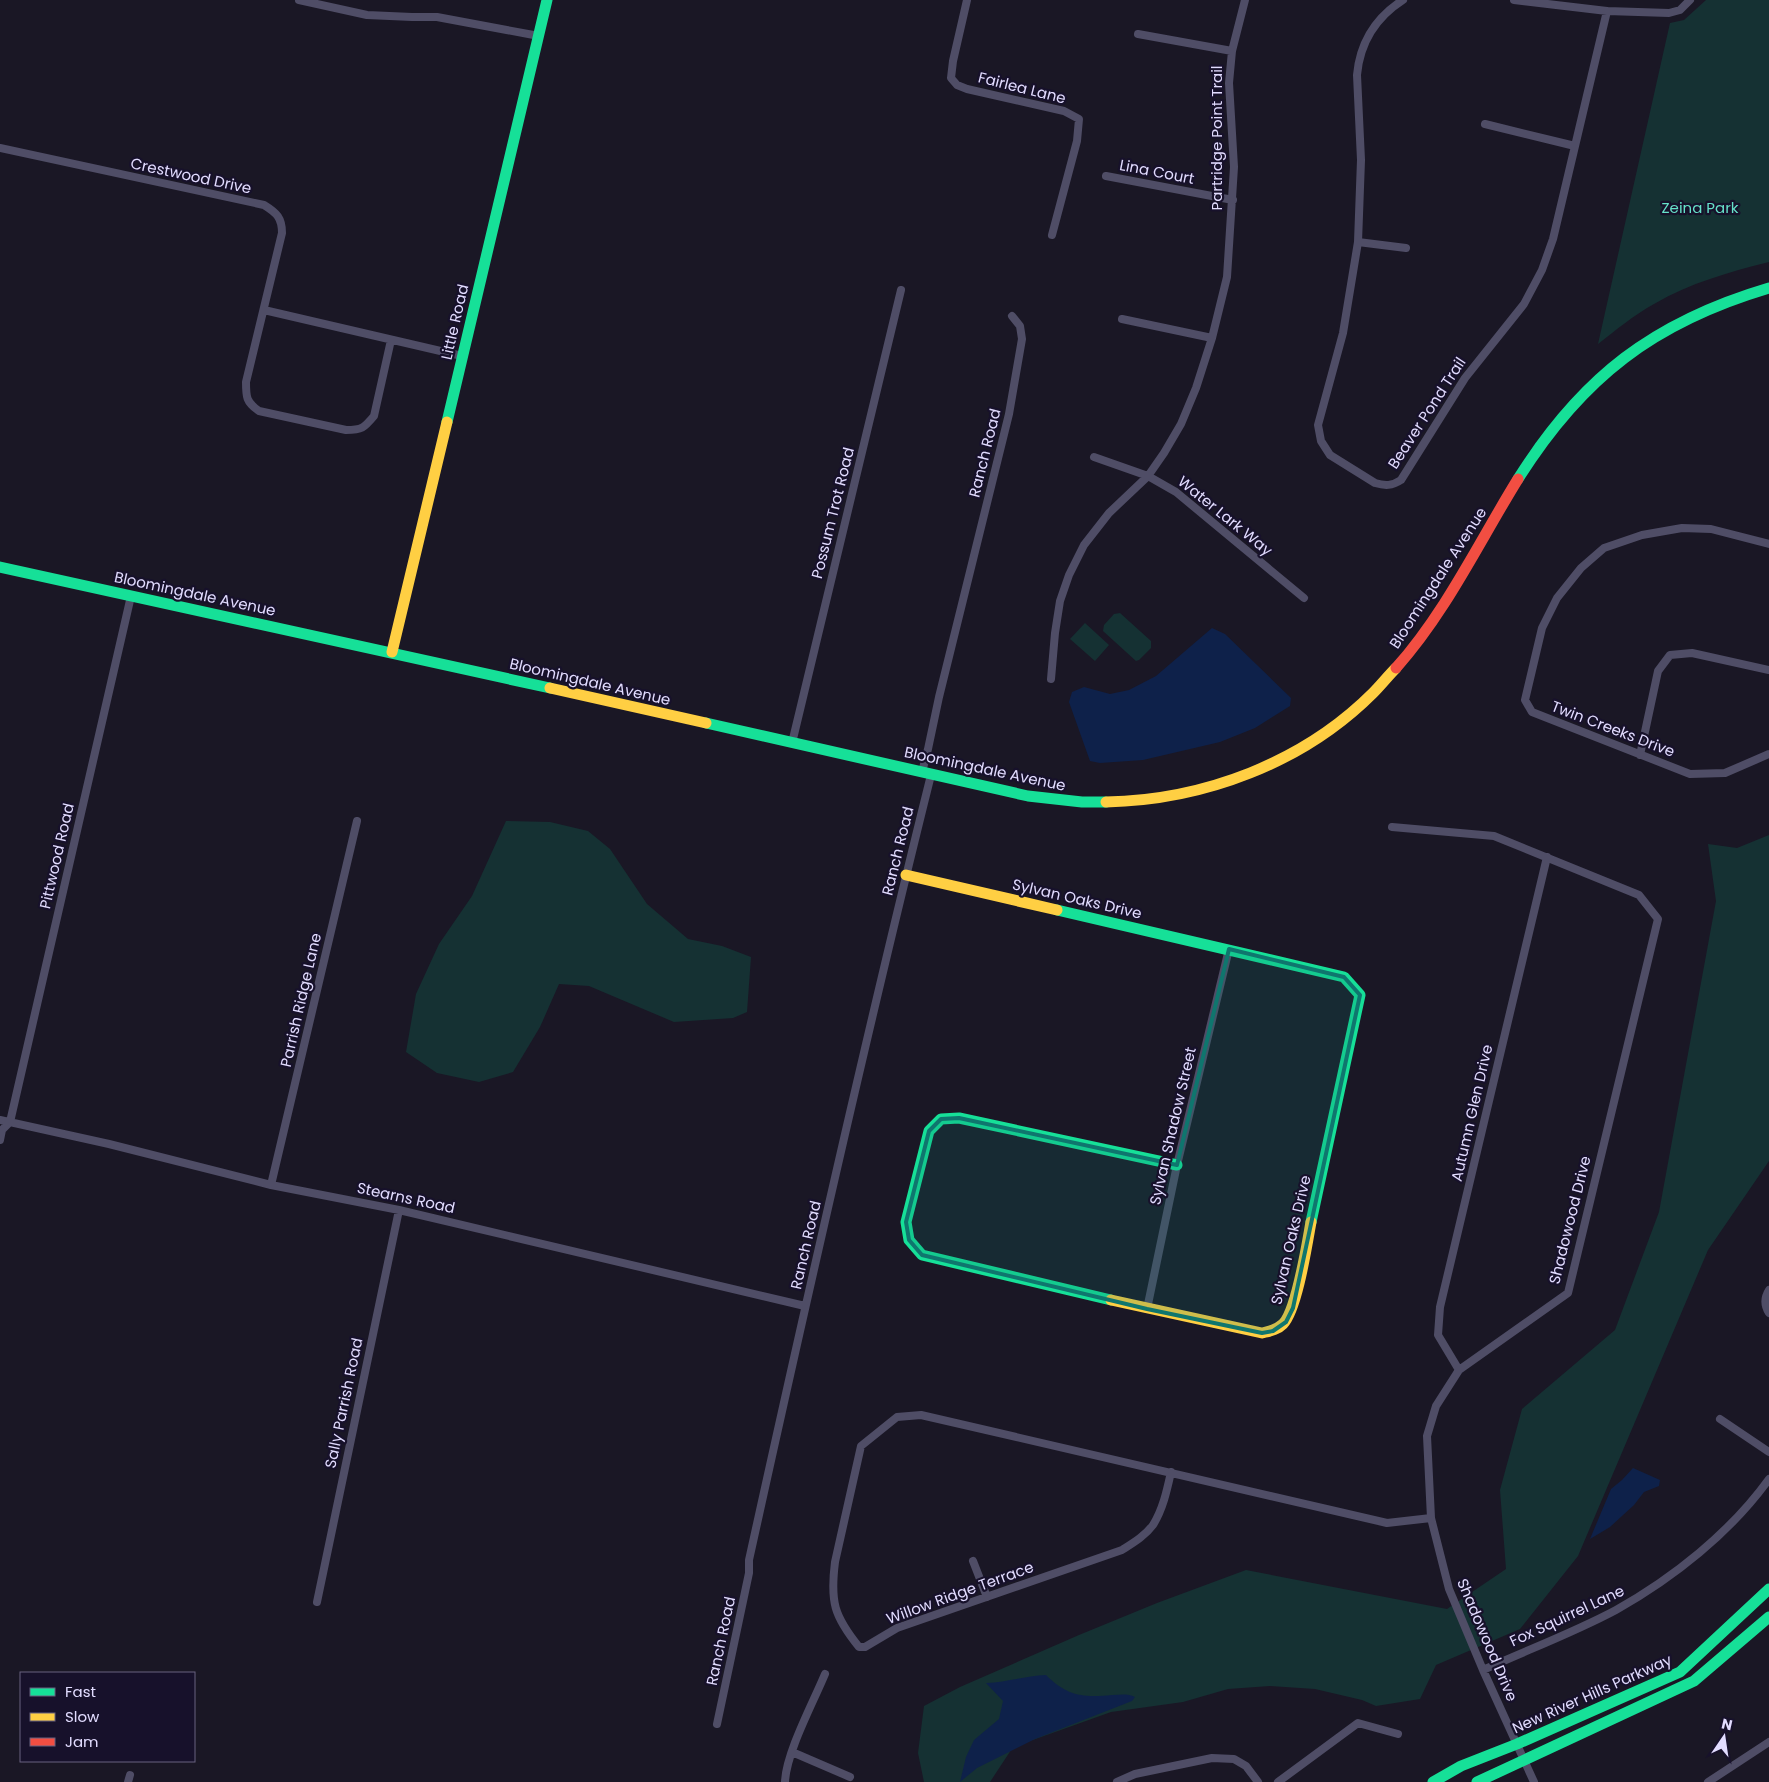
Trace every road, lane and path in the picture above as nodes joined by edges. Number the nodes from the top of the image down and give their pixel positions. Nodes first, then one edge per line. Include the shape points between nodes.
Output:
1 (299, 0) edge
2 (547, 0) edge
3 (967, 0) edge
4 (1245, 0) edge
5 (1403, 0) edge
6 (1514, 0) edge
7 (1690, 0) edge
8 (1607, 11) junction
9 (1138, 34) dead end
10 (539, 36) junction
11 (1232, 51) junction
12 (1485, 124) dead end
13 (1575, 146) junction
14 (0, 148) edge
15 (1106, 176) dead end
16 (1233, 200) junction
17 (1052, 235) dead end
18 (1358, 242) junction
19 (1406, 248) dead end
20 (1769, 288) edge
21 (901, 290) dead end
22 (264, 310) junction
23 (1012, 316) dead end
24 (1122, 319) dead end
25 (1212, 338) junction
26 (391, 340) junction
27 (462, 356) junction
28 (1094, 457) dead end
29 (1148, 476) junction
30 (1769, 544) edge
31 (0, 567) edge
32 (131, 596) junction
33 (1304, 598) dead end
34 (392, 652) junction
35 (1769, 670) edge
36 (1052, 680) dead end
37 (792, 743) junction
38 (1769, 754) edge
39 (1640, 755) junction
40 (926, 774) junction
41 (357, 821) dead end
42 (1392, 827) dead end
43 (1547, 857) junction
44 (906, 875) junction
45 (1229, 949) junction
46 (0, 1120) edge
47 (10, 1122) junction
48 (0, 1140) edge
49 (1177, 1166) junction
50 (271, 1185) junction
51 (399, 1210) junction
52 (1769, 1290) edge
53 (806, 1306) junction
54 (1147, 1309) junction
55 (1769, 1313) edge
56 (1459, 1370) junction
57 (1720, 1419) dead end
58 (1769, 1452) edge
59 (1171, 1472) junction
60 (1769, 1479) edge
61 (1431, 1518) junction
62 (973, 1561) dead end
63 (1769, 1589) edge
64 (987, 1597) junction
65 (316, 1602) dead end
66 (1769, 1617) edge
67 (1483, 1670) junction
68 (825, 1674) dead end
69 (717, 1724) dead end
70 (1398, 1734) dead end
71 (1769, 1742) edge
72 (1518, 1744) junction
73 (792, 1752) junction
74 (1525, 1761) junction
75 (850, 1777) dead end
76 (785, 1782) edge
77 (1117, 1782) edge
78 (1258, 1782) edge
79 (1278, 1782) edge
80 (1433, 1782) edge
81 (1477, 1782) edge
82 (1534, 1782) edge
83 (1708, 1782) edge

1 - 10 street via 367,14 436,17
2 - 10 street, Little Road
3 - 17 street, Fairlea Lane via 953,61 951,78 957,85 1064,110 1079,118 1077,141
4 - 11 street, Partridge Point Trail
5 - 18 street, Beaver Pond Trail via 1374,25 1358,62 1361,173
6 - 8 street
7 - 8 street via 1680,10 1669,13
8 - 13 street, Beaver Pond Trail
9 - 11 street
10 - 27 street, Little Road
11 - 16 street, Partridge Point Trail via 1229,83
12 - 13 street
13 - 18 street, Beaver Pond Trail via 1553,239 1530,293 1517,315 1464,378 1406,474 1401,480 1388,485 1375,483 1330,455 1318,434 1319,418 1344,326
14 - 22 street, Crestwood Drive via 264,206 275,212 282,222 282,233
15 - 16 street, Lina Court
16 - 25 street, Partridge Point Trail via 1227,277
18 - 19 street
20 - 40 street, Bloomingdale Avenue via 1724,301 1668,327 1628,353 1588,387 1540,445 1436,615 1403,662 1350,714 1290,755 1241,778 1196,792 1120,803 1040,798
21 - 37 street, Possum Trot Road
22 - 26 street
22 - 26 street via 246,382 249,404 259,411 346,430 366,426 374,416
23 - 40 street, Ranch Road via 1020,326 1022,339 1009,414 939,697
24 - 25 street
25 - 29 street, Partridge Point Trail via 1181,424
26 - 27 street
27 - 34 street, Little Road
28 - 29 street, Water Lark Way
29 - 33 street, Water Lark Way via 1176,492
29 - 36 street, Partridge Point Trail via 1108,513 1084,545 1069,575 1054,633
30 - 39 street, Twin Creeks Drive via 1711,529 1682,528 1642,535 1604,548 1581,568 1557,598 1542,628 1525,700 1532,712
31 - 32 street, Bloomingdale Avenue
32 - 34 street, Bloomingdale Avenue
32 - 47 street, Pittwood Road
34 - 37 street, Bloomingdale Avenue
35 - 39 street via 1692,653 1670,655 1658,672
37 - 40 street, Bloomingdale Avenue
38 - 39 street, Twin Creeks Drive via 1726,773 1708,774 1690,774
40 - 44 street, Ranch Road
41 - 50 street, Parrish Ridge Lane
42 - 43 street, Shadowood Drive via 1494,836
43 - 56 street, Autumn Glen Drive via 1440,1308 1438,1335
43 - 56 street, Shadowood Drive via 1639,895 1658,920 1568,1293
44 - 45 street, Sylvan Oaks Drive
44 - 53 street, Ranch Road
45 - 49 street, Sylvan Shadow Street
45 - 54 street, Sylvan Oaks Drive via 1344,977 1360,995 1293,1308 1286,1322 1273,1331 1262,1332
46 - 47 street, Stearns Road
47 - 48 street, Pittwood Road via 2,1130
47 - 50 street, Stearns Road
49 - 54 street, Sylvan Shadow Street
49 - 54 street, Sylvan Oaks Drive via 960,1118 941,1119 929,1131 906,1222 909,1240 922,1255
50 - 51 street, Stearns Road
51 - 53 street, Stearns Road
51 - 65 street, Sally Parrish Road
52 - 55 street via 1765,1302
53 - 69 street, Ranch Road via 749,1560
56 - 61 street, Shadowood Drive via 1436,1406 1427,1436
57 - 58 street
59 - 61 street, Willow Ridge Terrace via 1387,1523
59 - 64 street, Willow Ridge Terrace via 1164,1502 1153,1525 1122,1550
59 - 64 street, Willow Ridge Terrace via 921,1415 896,1417 861,1446 832,1580 834,1604 842,1626 859,1647 865,1647 897,1628
60 - 67 street, Fox Squirrel Lane via 1715,1539 1641,1596 1599,1619
61 - 67 street, Shadowood Drive via 1449,1589
62 - 64 street
63 - 72 street, New River Hills Parkway via 1680,1672
66 - 74 street, New River Hills Parkway via 1694,1681
67 - 72 street, Shadowood Drive
68 - 73 street
70 - 79 street via 1358,1723
71 - 83 street
72 - 74 street, Shadowood Drive
72 - 80 street, New River Hills Parkway via 1462,1766
73 - 75 street
73 - 76 street
74 - 81 street, New River Hills Parkway
74 - 82 street, Shadowood Drive
77 - 78 street via 1135,1774 1212,1758 1234,1760 1246,1766

